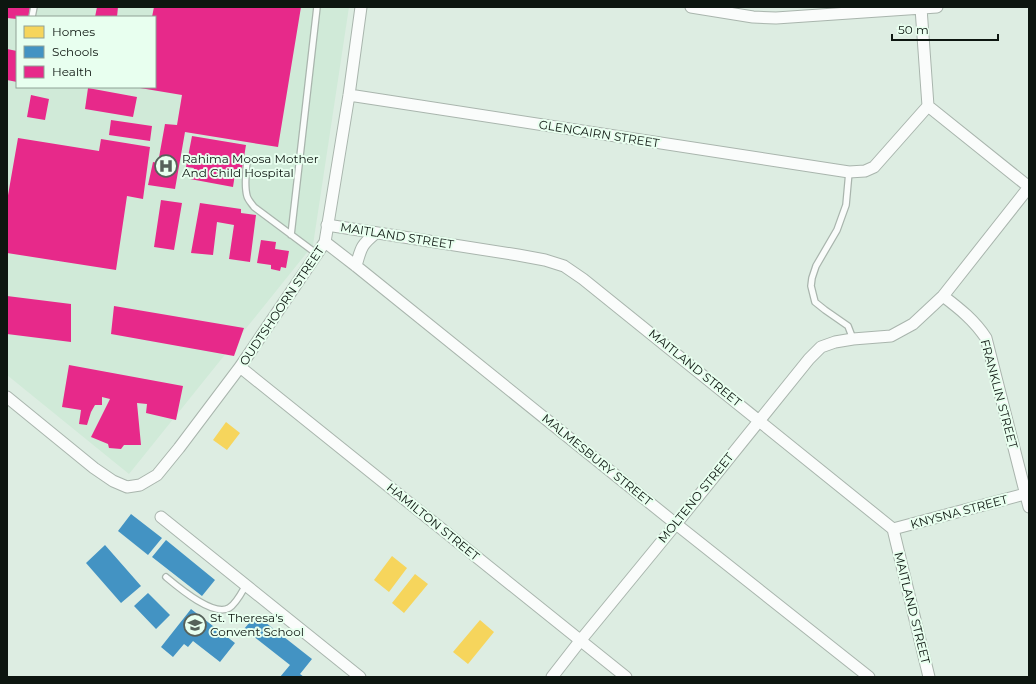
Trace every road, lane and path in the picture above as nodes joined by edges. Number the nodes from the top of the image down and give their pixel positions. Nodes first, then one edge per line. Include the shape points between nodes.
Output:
1 (317, 7) edge
2 (361, 7) edge
3 (691, 7) edge
4 (937, 7) edge
5 (921, 8) junction
6 (753, 12) edge
7 (349, 95) junction
8 (928, 106) junction
9 (247, 161) dead end
10 (849, 172) junction
11 (1029, 187) edge
12 (327, 225) junction
13 (376, 232) junction
14 (291, 235) junction
15 (325, 242) junction
16 (317, 254) junction
17 (356, 266) junction
18 (943, 296) junction
19 (853, 339) junction
20 (240, 367) junction
21 (7, 397) edge
22 (759, 420) junction
23 (1026, 494) junction
24 (1029, 507) edge
25 (161, 517) dead end
26 (676, 524) junction
27 (893, 529) junction
28 (166, 577) dead end
29 (246, 586) junction
30 (580, 641) junction
31 (360, 677) edge
32 (552, 677) edge
33 (626, 677) edge
34 (869, 677) edge
35 (929, 677) edge

1 - 14 lane
2 - 7 street, OUDTSHOORN STREET
3 - 6 street
4 - 5 street
5 - 6 street via 776,18
5 - 8 street
7 - 10 street, GLENCAIRN STREET
7 - 12 street, OUDTSHOORN STREET
8 - 10 street, GLENCAIRN STREET via 874,167 865,171
8 - 11 street
9 - 14 lane via 247,197 254,207
10 - 19 lane via 846,205 837,230 816,266 811,286 815,302 848,326
11 - 18 street, MOLTENO STREET
12 - 13 street, MAITLAND STREET
12 - 15 street, OUDTSHOORN STREET
13 - 17 street via 363,245
13 - 22 street, MAITLAND STREET via 518,254 564,266
14 - 16 lane
15 - 16 street, OUDTSHOORN STREET
15 - 17 street, MALMESBURY STREET
16 - 20 street, OUDTSHOORN STREET
17 - 26 street, MALMESBURY STREET
18 - 19 street, MOLTENO STREET via 913,324 892,336
18 - 23 street, FRANKLIN STREET via 965,313 986,338
19 - 22 street, MOLTENO STREET via 821,347
20 - 21 street, OUDTSHOORN STREET via 157,475 140,485 127,486 113,481
20 - 30 street, HAMILTON STREET
22 - 26 street, MOLTENO STREET
22 - 27 street, MAITLAND STREET
23 - 24 street, FRANKLIN STREET
23 - 27 street, KNYSNA STREET
25 - 29 street
26 - 30 street, MOLTENO STREET
26 - 34 street, MALMESBURY STREET
27 - 35 street, MAITLAND STREET
28 - 29 lane via 201,603 223,610 230,608
29 - 31 street
30 - 32 street, MOLTENO STREET
30 - 33 street, HAMILTON STREET

